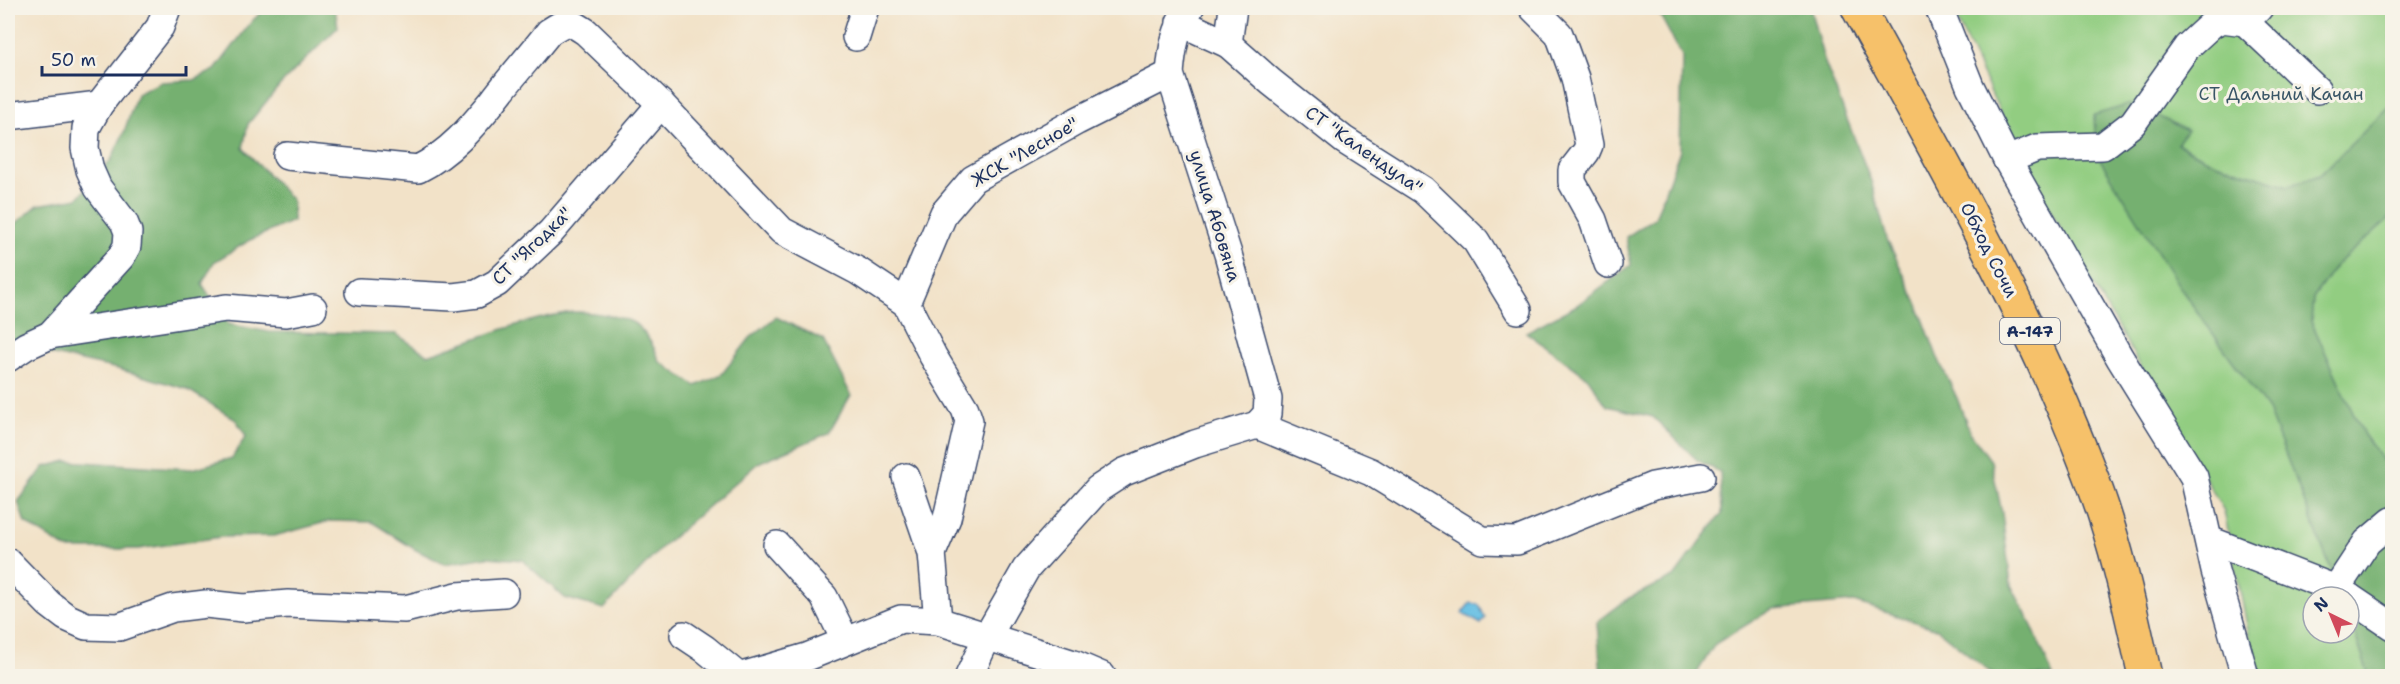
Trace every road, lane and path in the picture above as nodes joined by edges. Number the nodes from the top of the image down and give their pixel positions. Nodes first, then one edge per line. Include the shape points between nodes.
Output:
1 (167, 8) edge
2 (865, 8) edge
3 (1233, 8) edge
4 (1533, 8) edge
5 (1858, 8) edge
6 (1939, 8) edge
7 (2220, 8) edge
8 (1185, 15) edge
9 (2252, 15) edge
10 (856, 37) dead end
11 (1228, 44) junction
12 (1170, 74) junction
13 (2317, 90) dead end
14 (661, 104) junction
15 (99, 105) junction
16 (8, 117) edge
17 (286, 156) dead end
18 (2007, 160) junction
19 (1608, 264) dead end
20 (359, 292) dead end
21 (906, 303) junction
22 (313, 308) dead end
23 (1518, 310) dead end
24 (50, 335) junction
25 (8, 358) edge
26 (1257, 425) junction
27 (906, 477) dead end
28 (1701, 477) dead end
29 (2392, 521) edge
30 (2209, 540) junction
31 (777, 545) dead end
32 (932, 553) junction
33 (8, 562) edge
34 (2322, 585) edge
35 (2349, 585) edge
36 (504, 593) dead end
37 (2361, 605) edge
38 (938, 621) junction
39 (2392, 626) edge
40 (684, 635) dead end
41 (987, 637) junction
42 (845, 640) junction
43 (740, 676) edge
44 (969, 676) edge
45 (1102, 676) edge
46 (2145, 676) edge
47 (2245, 676) edge

1 - 15 street via 160,27
2 - 10 street
3 - 11 street
4 - 19 street via 1559,34 1575,78 1589,145 1572,170 1572,182 1593,220
5 - 46 highway, Обход Сочи / А-147 via 1993,255 2047,366 2090,473 2121,570
6 - 18 street via 1970,86
7 - 9 street
8 - 11 street, СТ "Календула"
8 - 12 street, улица Абовяна via 1173,43
9 - 13 street
9 - 18 street via 2212,24 2187,47 2133,123 2103,146 2037,148
11 - 23 street, СТ "Календула" via 1344,140 1423,190 1476,241
12 - 21 street, ЖСК "Лесное" via 973,179 944,213
12 - 26 street, улица Абовяна via 1228,254 1268,399 1267,414
14 - 17 street via 586,32 572,23 563,23 549,32 476,124 452,147 418,170
14 - 20 street, СТ "Ягодка" via 551,232 497,283 477,294 453,297
14 - 21 street via 782,231 858,271
15 - 16 street
15 - 24 street via 86,128 85,148 98,188 124,222 127,246 122,257
18 - 30 street via 2120,358 2194,477
21 - 32 street via 969,421 947,518
22 - 24 street via 286,313 226,308
24 - 25 street
26 - 28 street via 1371,472 1482,540 1517,541 1653,486
26 - 41 street via 1124,472 1098,489 1026,569
27 - 32 street
29 - 35 street via 2367,542
30 - 34 street
30 - 47 street
31 - 42 street via 824,597
32 - 38 street
33 - 36 street via 66,617 87,626 118,627 173,608 206,604 243,608 288,604 405,609 457,596
37 - 39 street
38 - 41 street
38 - 42 street via 901,619
40 - 43 street
41 - 44 street
41 - 45 street
42 - 43 street via 807,657

